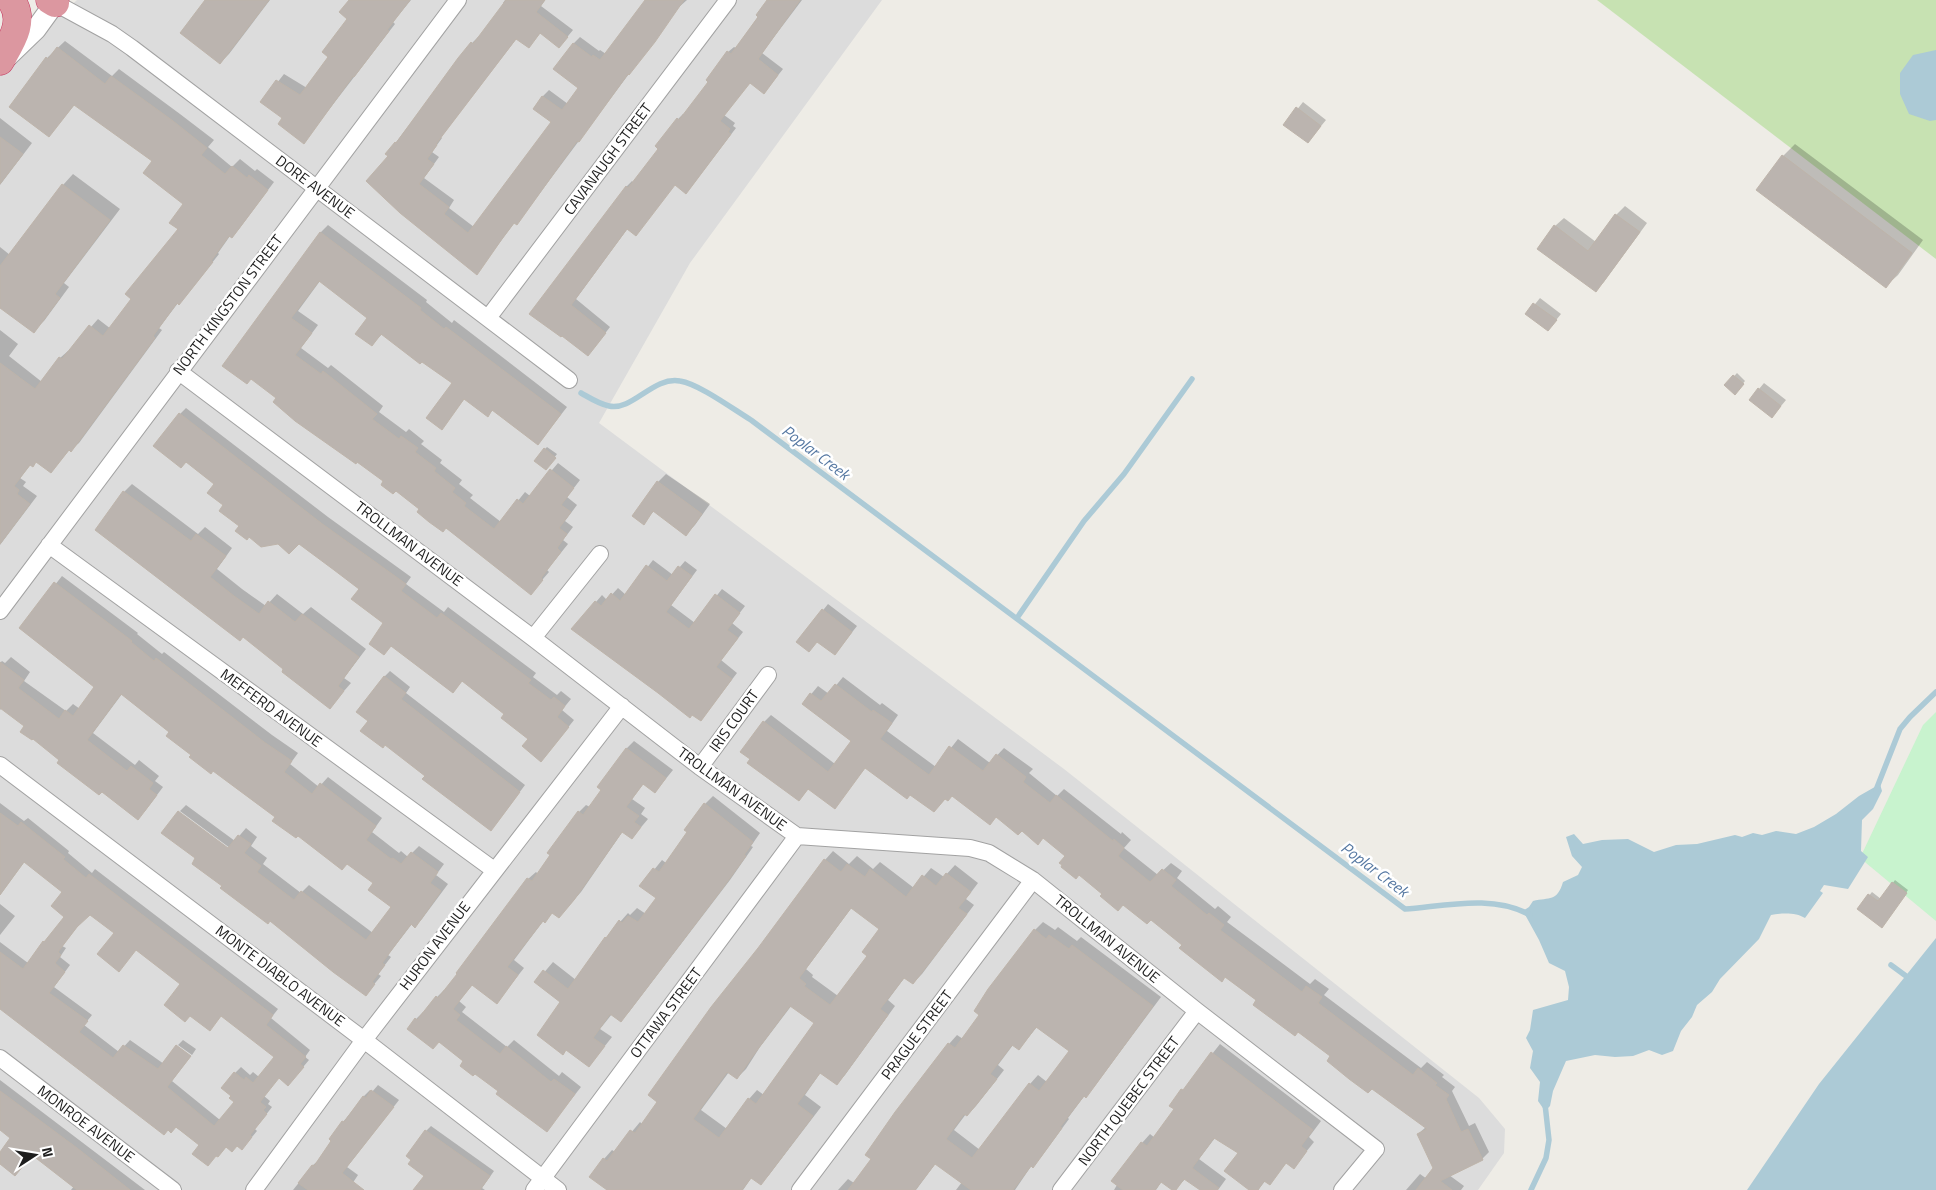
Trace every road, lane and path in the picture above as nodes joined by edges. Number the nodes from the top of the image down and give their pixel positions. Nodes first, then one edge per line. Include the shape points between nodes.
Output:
1 (11, 0) edge
2 (458, 0) edge
3 (728, 0) edge
4 (54, 1) edge
5 (0, 62) edge
6 (317, 188) junction
7 (488, 318) junction
8 (178, 371) junction
9 (568, 380) dead end
10 (49, 545) junction
11 (600, 554) dead end
12 (0, 611) edge
13 (533, 638) junction
14 (768, 675) dead end
15 (622, 706) junction
16 (0, 765) edge
17 (700, 767) junction
18 (797, 836) junction
19 (494, 870) junction
20 (1033, 880) junction
21 (1197, 1011) junction
22 (364, 1040) junction
23 (0, 1058) edge
24 (538, 1184) edge
25 (173, 1190) edge
26 (254, 1190) edge
27 (558, 1190) edge
28 (800, 1190) edge
29 (1061, 1190) edge
30 (1342, 1190) edge

1 - 5 highway via 18,14 17,28
2 - 6 street, NORTH KINGSTON STREET
3 - 7 street, CAVANAUGH STREET
4 - 5 street via 25,41
4 - 6 street, DORE AVENUE via 132,48
6 - 7 street, DORE AVENUE
6 - 8 street, NORTH KINGSTON STREET
7 - 9 street, DORE AVENUE
8 - 10 street, NORTH KINGSTON STREET
8 - 13 street, TROLLMAN AVENUE
10 - 12 street, NORTH KINGSTON STREET
10 - 19 street, MEFFERD AVENUE
11 - 13 street
13 - 15 street, TROLLMAN AVENUE
14 - 17 street, IRIS COURT
15 - 17 street, TROLLMAN AVENUE
15 - 19 street, HURON AVENUE
16 - 22 street, MONTE DIABLO AVENUE
17 - 18 street, TROLLMAN AVENUE
18 - 20 street, TROLLMAN AVENUE via 970,848 989,853
18 - 24 street, OTTAWA STREET
19 - 22 street, HURON AVENUE
20 - 21 street, TROLLMAN AVENUE
20 - 28 street, PRAGUE STREET
21 - 29 street, NORTH QUEBEC STREET
21 - 30 street, TROLLMAN AVENUE via 1376,1150
22 - 24 street, MONTE DIABLO AVENUE
22 - 26 street, HURON AVENUE
23 - 25 street, MONROE AVENUE
24 - 27 street, MONTE DIABLO AVENUE

